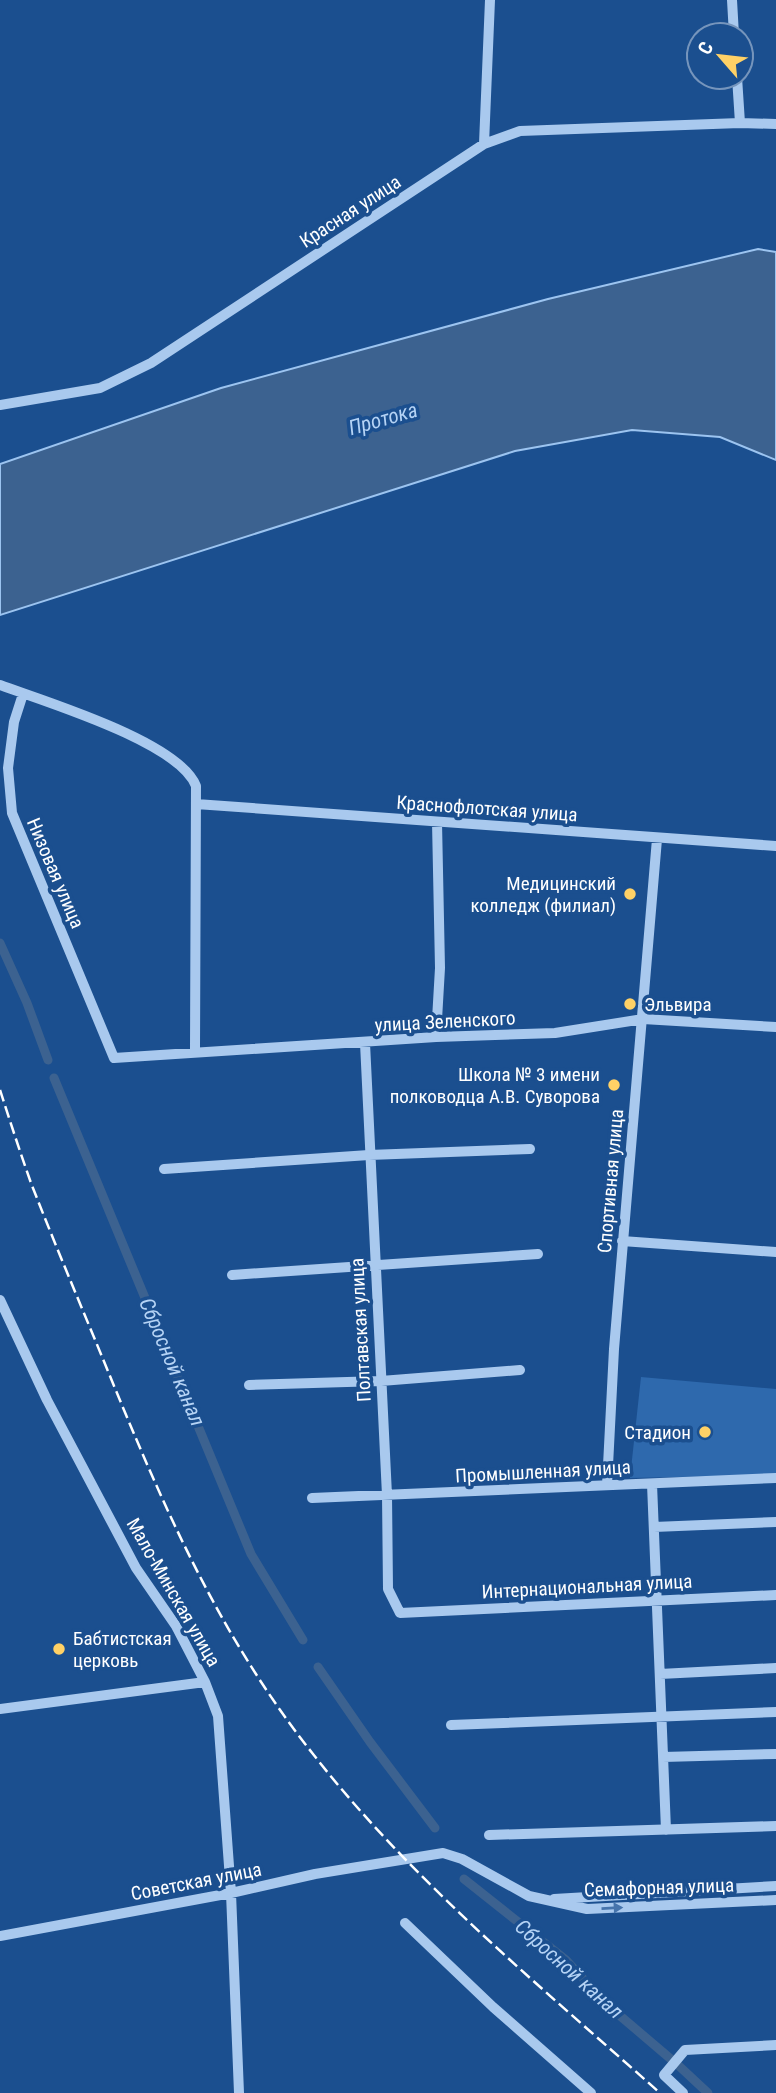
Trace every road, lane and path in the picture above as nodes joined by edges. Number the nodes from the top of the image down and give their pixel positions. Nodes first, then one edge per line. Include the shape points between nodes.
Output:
1 (490, 0) edge
2 (732, 0) edge
3 (733, 21) edge
4 (738, 91) edge
5 (740, 123) junction
6 (776, 124) edge
7 (484, 144) junction
8 (0, 405) edge
9 (0, 685) edge
10 (23, 694) junction
11 (196, 804) junction
12 (437, 822) junction
13 (657, 839) junction
14 (776, 846) edge
15 (643, 1019) junction
16 (776, 1027) edge
17 (436, 1037) junction
18 (365, 1043) junction
19 (195, 1051) junction
20 (114, 1058) joint
21 (530, 1149) dead end
22 (369, 1155) junction
23 (164, 1169) dead end
24 (622, 1241) junction
25 (776, 1252) edge
26 (538, 1254) dead end
27 (374, 1265) junction
28 (232, 1275) dead end
29 (0, 1300) edge
30 (520, 1370) dead end
31 (381, 1381) junction
32 (249, 1385) dead end
33 (776, 1478) edge
34 (652, 1484) junction
35 (607, 1485) junction
36 (387, 1495) junction
37 (312, 1498) dead end
38 (776, 1522) edge
39 (654, 1527) junction
40 (776, 1595) edge
41 (657, 1601) junction
42 (400, 1613) joint
43 (776, 1668) edge
44 (660, 1674) junction
45 (205, 1682) junction
46 (0, 1709) edge
47 (776, 1712) edge
48 (662, 1717) junction
49 (451, 1725) dead end
50 (776, 1754) edge
51 (663, 1757) junction
52 (776, 1826) edge
53 (666, 1830) junction
54 (489, 1835) dead end
55 (400, 1861) joint
56 (776, 1886) edge
57 (231, 1893) junction
58 (586, 1895) junction
59 (545, 1900) junction
60 (776, 1900) edge
61 (587, 1909) junction
62 (405, 1923) dead end
63 (0, 1936) edge
64 (776, 2045) edge
65 (239, 2093) edge
66 (591, 2093) edge
67 (683, 2093) edge

1 - 7 street
2 - 3 street
4 - 5 street
5 - 6 street, Красная улица
5 - 7 street, Красная улица via 520,131
7 - 8 street, Красная улица via 151,363 100,388
9 - 10 street
10 - 11 street via 146,742 192,775
10 - 20 street, Низовая улица via 8,768 12,813
11 - 12 street, Краснофлотская улица
11 - 19 street
12 - 13 street, Краснофлотская улица
12 - 17 street via 440,968
13 - 14 street, Краснофлотская улица
13 - 15 street, Спортивная улица
15 - 16 street, улица Зеленского
15 - 17 street, улица Зеленского via 555,1034
15 - 24 street, Спортивная улица
17 - 18 street, улица Зеленского
18 - 19 street, улица Зеленского
18 - 22 street, Полтавская улица
19 - 20 street, улица Зеленского
21 - 22 street
22 - 23 street
22 - 27 street, Полтавская улица
24 - 25 street
24 - 35 street, Спортивная улица
26 - 27 street
27 - 28 street
27 - 31 street, Полтавская улица
29 - 45 street, Мало-Минская улица via 136,1568 176,1626
30 - 31 street
31 - 32 street
31 - 36 street, Полтавская улица
33 - 34 street, Промышленная улица
34 - 35 street, Промышленная улица
34 - 39 street
35 - 36 street, Промышленная улица
36 - 37 street, Промышленная улица
36 - 42 street, Полтавская улица via 388,1589
38 - 39 street
39 - 41 street
40 - 41 street, Интернациональная улица
41 - 42 street, Интернациональная улица
41 - 44 street
43 - 44 street
44 - 48 street
45 - 46 street
45 - 57 street, Мало-Минская улица via 218,1716
47 - 48 street
48 - 49 street
48 - 51 street
50 - 51 street
51 - 53 street
52 - 53 street
53 - 54 street
55 - 57 street, Советская улица
55 - 59 street, Семафорная улица via 443,1853
56 - 58 street, Семафорная улица
57 - 63 street, Советская улица
57 - 65 street, Мало-Минская улица
58 - 59 street, Семафорная улица
58 - 61 street via 579,1902
59 - 61 street, Семафорная улица
61 -> 60 street, Семафорная улица
62 - 66 street
64 - 67 street via 685,2050 664,2075

